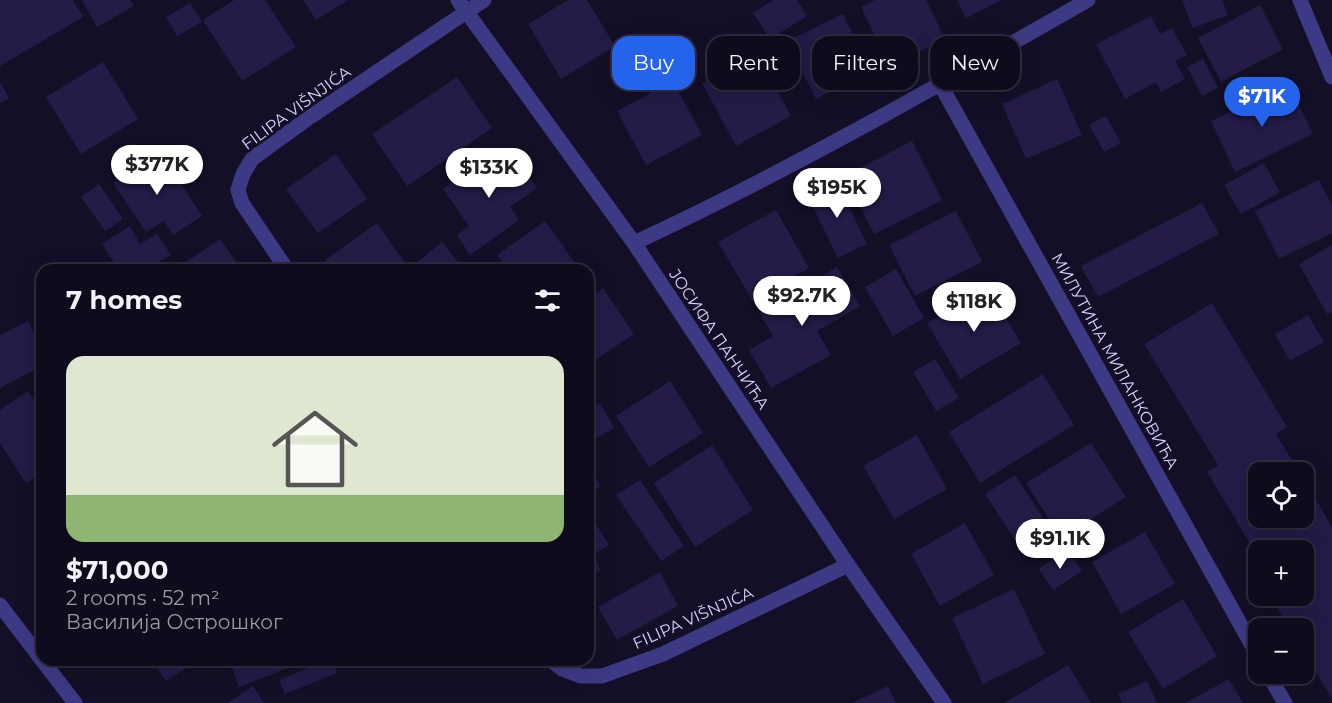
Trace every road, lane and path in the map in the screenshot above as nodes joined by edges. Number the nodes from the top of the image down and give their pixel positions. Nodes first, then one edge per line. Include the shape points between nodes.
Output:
1 (484, 0) edge
2 (1088, 0) edge
3 (1300, 0) edge
4 (462, 6) edge
5 (1020, 39) edge
6 (1332, 76) edge
7 (930, 89) edge
8 (943, 90) edge
9 (634, 243) junction
10 (282, 264) edge
11 (848, 566) junction
12 (0, 605) edge
13 (1248, 638) edge
14 (36, 652) edge
15 (47, 666) edge
16 (558, 666) edge
17 (1274, 684) edge
18 (75, 703) edge
19 (944, 703) edge
20 (1285, 703) edge

1 - 4 street, FILIPA VIŠNJIĆA
2 - 5 street
3 - 6 street
4 - 9 street, ЈОСИФА ПАНЧИЋА
4 - 10 street, FILIPA VIŠNJIĆA via 252,159 238,189 242,203
7 - 9 street via 709,208
8 - 13 street, МИЛУТИНА МИЛАНКОВИЋА
9 - 11 street, ЈОСИФА ПАНЧИЋА
11 - 16 street, FILIPA VIŠNJIĆA via 663,654 602,676 581,676
11 - 19 street, ЈОСИФА ПАНЧИЋА
12 - 14 street
15 - 18 street
17 - 20 street

